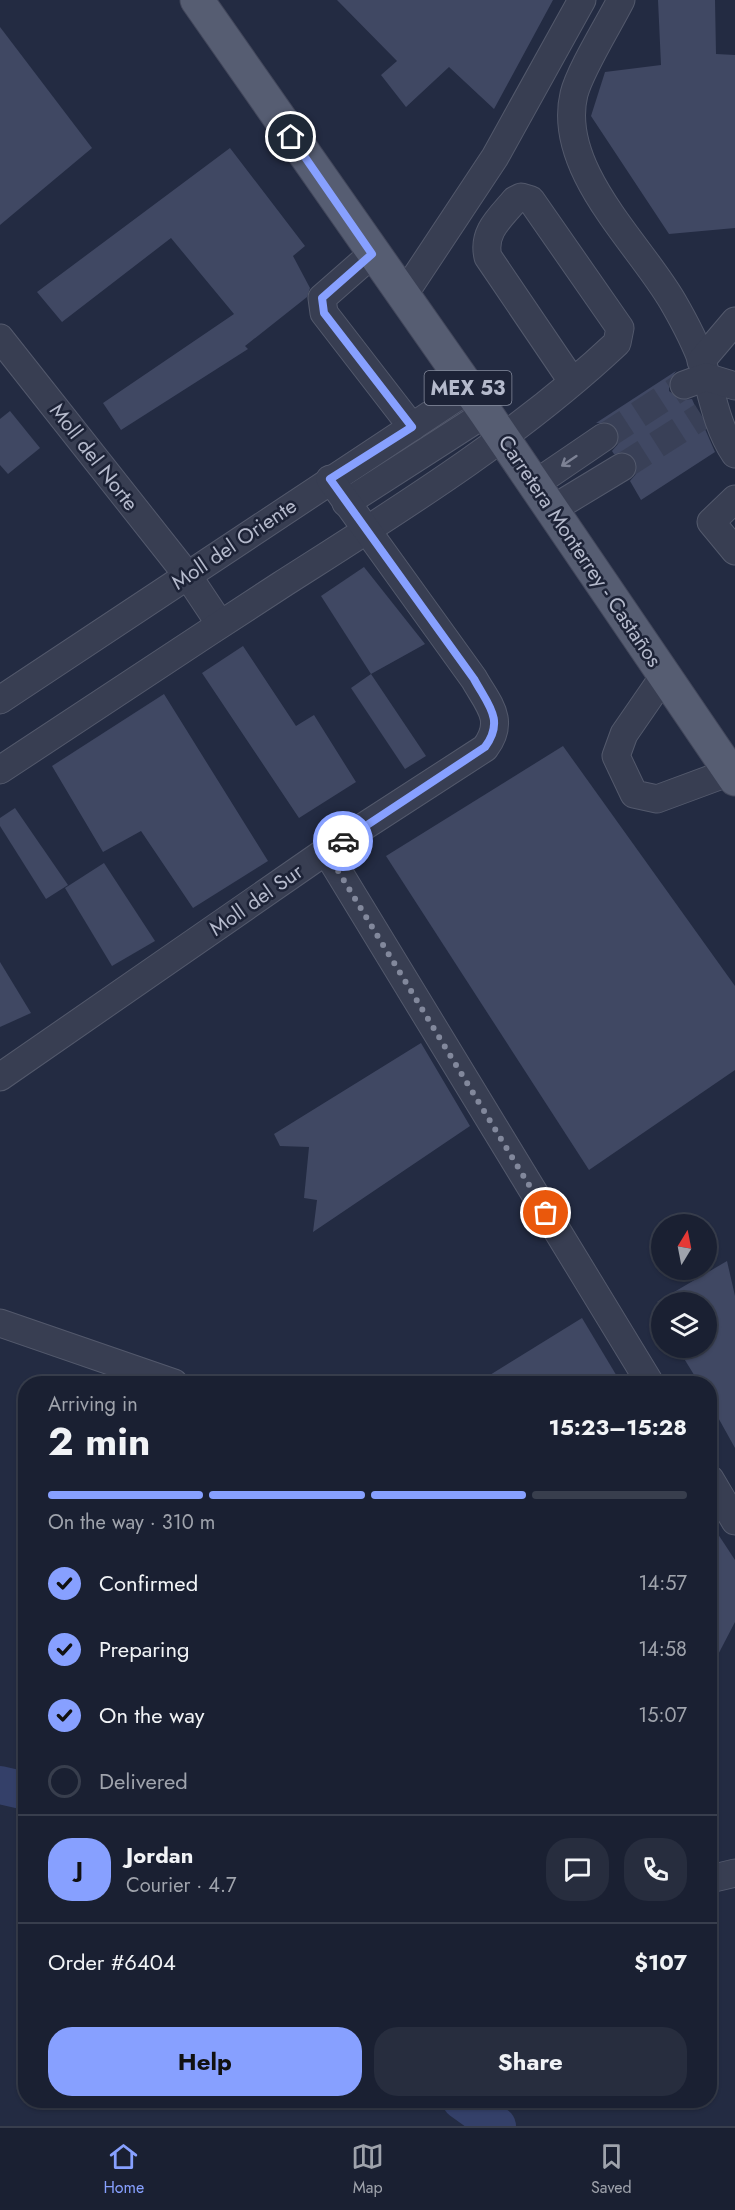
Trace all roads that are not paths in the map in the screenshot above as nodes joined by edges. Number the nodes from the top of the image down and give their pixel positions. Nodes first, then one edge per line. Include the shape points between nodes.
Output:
1 (196, 0) edge
2 (582, 0) edge
3 (621, 0) edge
4 (372, 254) junction
5 (403, 296) junction
6 (735, 321) edge
7 (0, 338) edge
8 (697, 374) junction
9 (572, 381) junction
10 (735, 387) edge
11 (717, 406) edge
12 (486, 413) junction
13 (412, 427) junction
14 (604, 437) tunnel mouth
15 (735, 454) edge
16 (622, 467) tunnel mouth
17 (330, 479) junction
18 (543, 497) junction
19 (735, 499) edge
20 (346, 503) junction
21 (366, 531) junction
22 (735, 551) edge
23 (188, 576) junction
24 (220, 624) junction
25 (664, 676) junction
26 (0, 700) edge
27 (0, 770) edge
28 (733, 776) edge
29 (326, 851) junction
30 (0, 1077) edge
31 (0, 1323) edge
32 (154, 1376) edge
33 (646, 1376) edge
34 (717, 1491) edge
35 (735, 1521) edge
36 (735, 1873) edge
37 (717, 1878) edge

1 - 4 main road, Carretera Monterrey - Castaños / MEX 53
2 - 5 street via 495,157
3 - 8 street via 574,91 572,129 580,157 600,197 673,302
4 - 5 main road, Carretera Monterrey - Castaños / MEX 53
4 - 13 street via 322,298 324,313
5 - 12 main road, Carretera Monterrey - Castaños / MEX 53
6 - 8 street
7 - 23 street, Moll del Norte
8 - 10 street
8 - 11 street
9 - 9 street via 617,343 620,328 531,200 521,197 490,229 488,257
9 - 12 street
11 - 15 street
12 - 13 street, Moll del Oriente
12 - 18 main road, Carretera Monterrey - Castaños / MEX 53
12 - 20 street
12 - 21 street
13 - 17 street, Moll del Oriente
14 -> 18 street
16 - 18 street
17 - 20 street, Moll del Sur
17 - 23 street, Moll del Oriente
18 - 25 main road, Carretera Monterrey - Castaños / MEX 53
19 - 22 street via 711,522
20 - 21 street, Moll del Sur
21 - 24 street
21 - 29 street, Moll del Sur via 474,679 494,715 496,727 485,747
23 - 24 street, Moll del Norte
23 - 26 street, Moll del Oriente
24 - 27 street
25 - 28 main road, Carretera Monterrey - Castaños / MEX 53
25 - 28 street via 624,734 616,756 634,794 657,799
29 - 30 street, Moll del Sur
29 - 33 street
31 - 32 street
34 - 35 street
36 - 37 street

